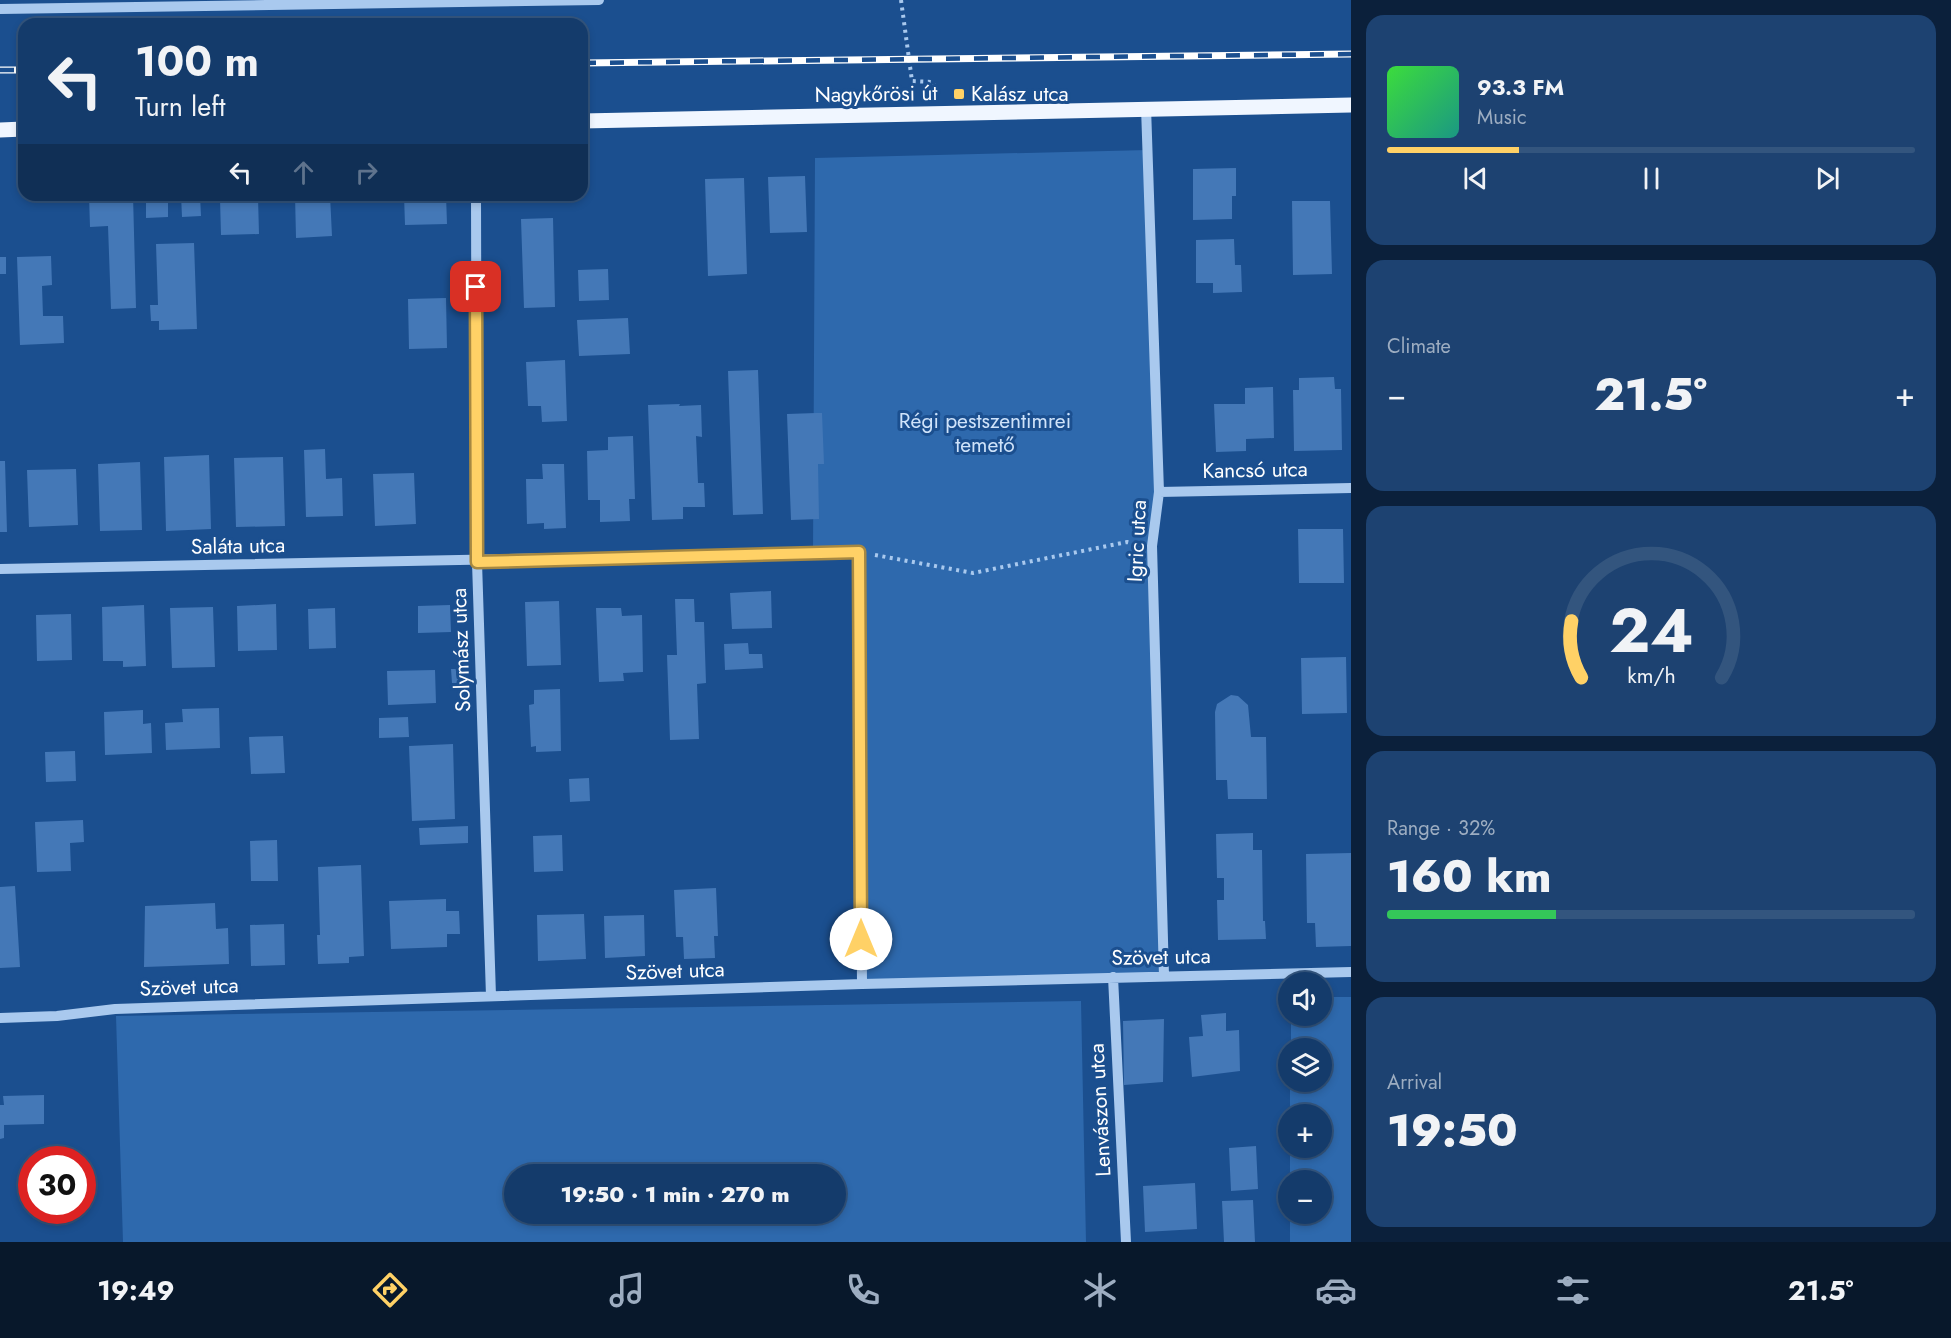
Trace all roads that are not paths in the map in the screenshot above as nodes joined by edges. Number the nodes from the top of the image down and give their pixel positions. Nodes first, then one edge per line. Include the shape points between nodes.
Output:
1 (470, 0) edge
2 (599, 0) edge
3 (64, 4) edge
4 (0, 9) edge
5 (1351, 105) edge
6 (1146, 108) junction
7 (588, 121) edge
8 (18, 129) edge
9 (0, 130) edge
10 (476, 201) edge
11 (1351, 488) edge
12 (1159, 492) junction
13 (477, 562) junction
14 (0, 569) edge
15 (1351, 972) edge
16 (1164, 976) junction
17 (1113, 977) junction
18 (861, 984) junction
19 (491, 996) junction
20 (0, 1018) edge
21 (1126, 1242) edge

1 - 2 street
1 - 3 street
3 - 4 street
5 - 6 main road, Nagykőrösi út
6 - 7 main road, Nagykőrösi út
6 - 12 street, Igric utca
8 - 9 main road
10 - 13 street, Solymász utca
11 - 12 street, Kancsó utca
12 - 16 street, Igric utca via 1152,546
13 - 14 street, Saláta utca
13 - 18 street, Saláta utca via 859,552
13 - 19 street, Solymász utca
15 - 16 street, Szövet utca
16 - 17 street, Szövet utca
17 - 18 street, Szövet utca
17 - 21 street, Lenvászon utca
18 - 19 street, Szövet utca
19 - 20 street, Szövet utca

